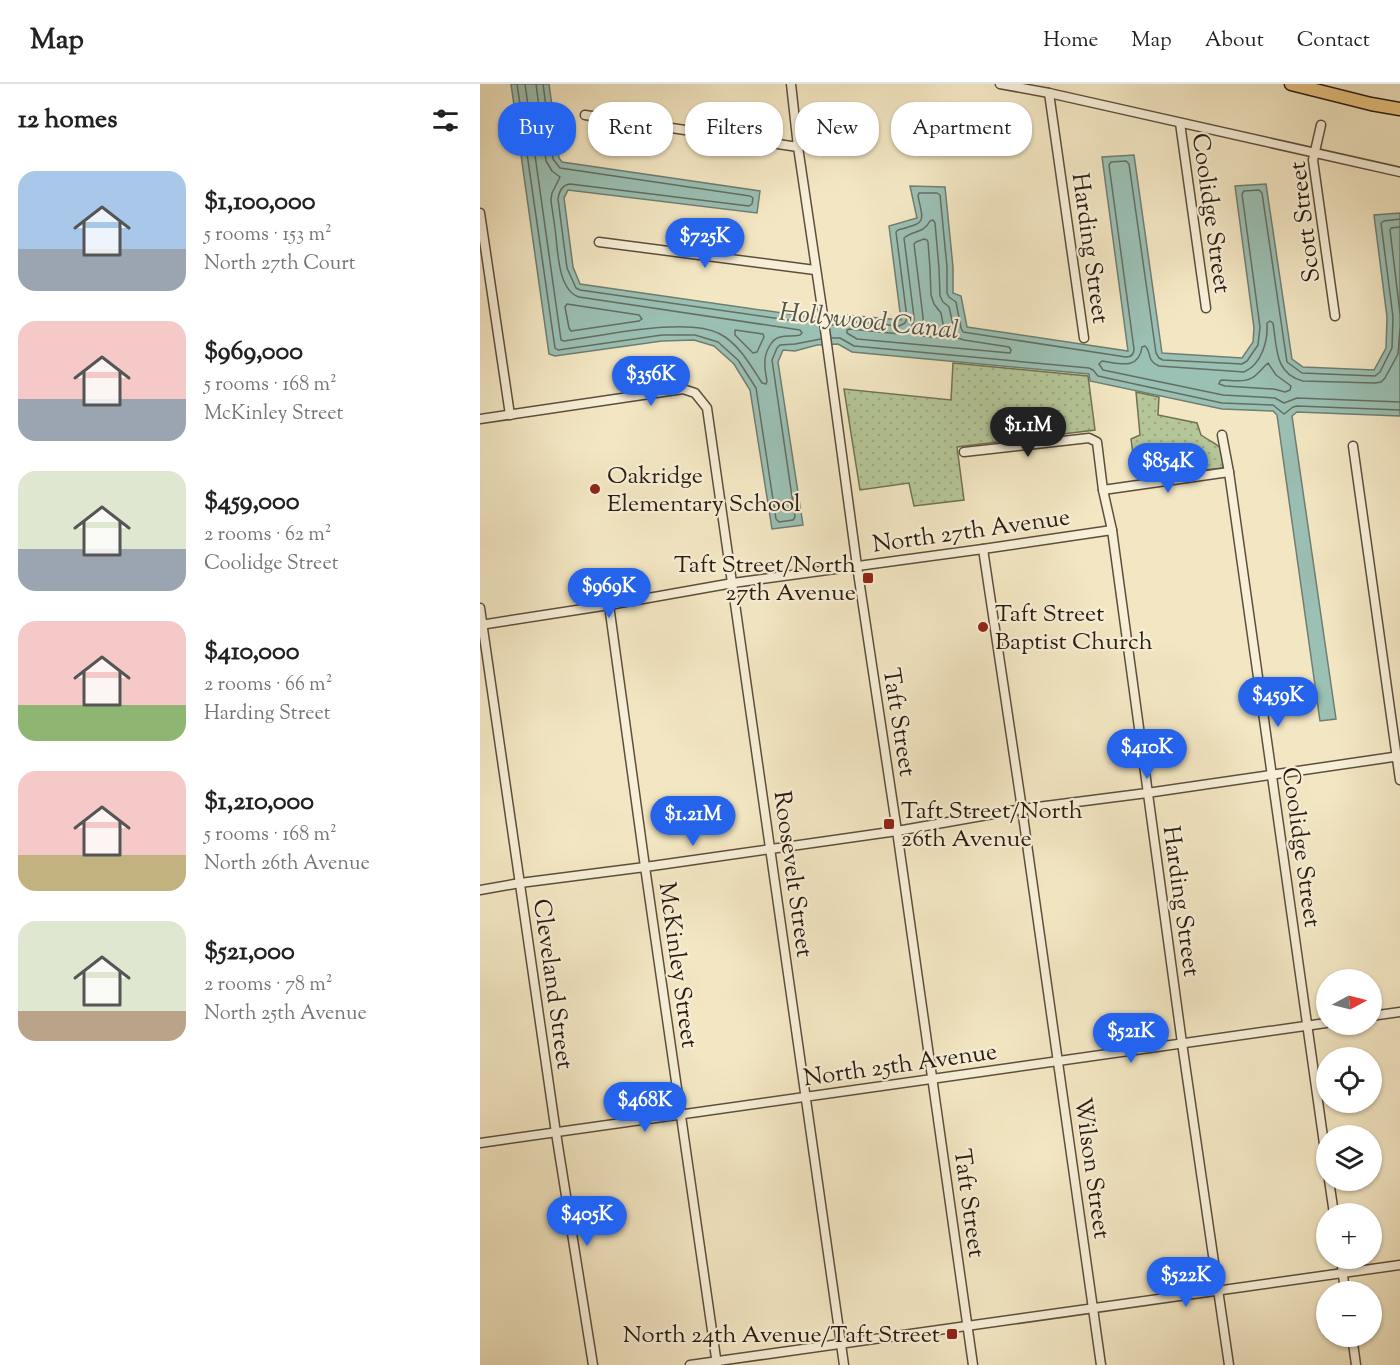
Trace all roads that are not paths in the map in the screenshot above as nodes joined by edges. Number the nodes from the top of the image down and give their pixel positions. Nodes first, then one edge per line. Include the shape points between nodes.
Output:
1 (790, 84) edge
2 (1000, 84) edge
3 (1291, 84) edge
4 (1049, 93) junction
5 (1400, 109) edge
6 (585, 115) dead end
7 (795, 123) edge
8 (1180, 123) junction
9 (1321, 124) dead end
10 (795, 147) edge
11 (1314, 152) junction
12 (799, 156) edge
13 (1400, 172) edge
14 (480, 213) edge
15 (599, 243) dead end
16 (815, 270) junction
17 (1206, 308) dead end
18 (1335, 316) dead end
19 (1084, 338) dead end
20 (510, 415) junction
21 (480, 419) edge
22 (1222, 435) dead end
23 (1353, 446) dead end
24 (964, 452) dead end
25 (1229, 472) junction
26 (1103, 490) junction
27 (1112, 530) junction
28 (983, 549) junction
29 (857, 566) junction
30 (733, 583) junction
31 (609, 605) junction
32 (480, 608) edge
33 (481, 625) edge
34 (1398, 756) edge
35 (1272, 775) junction
36 (1400, 780) edge
37 (1147, 793) junction
38 (1022, 809) junction
39 (897, 831) junction
40 (770, 849) junction
41 (645, 867) junction
42 (520, 883) junction
43 (480, 885) edge
44 (493, 888) junction
45 (480, 890) edge
46 (1400, 1012) edge
47 (1382, 1014) edge
48 (1316, 1025) edge
49 (1307, 1026) junction
50 (1182, 1043) junction
51 (1057, 1062) junction
52 (932, 1079) junction
53 (806, 1098) junction
54 (681, 1114) junction
55 (1321, 1125) edge
56 (556, 1133) junction
57 (480, 1143) edge
58 (1400, 1265) edge
59 (1342, 1269) edge
60 (1343, 1273) junction
61 (1344, 1281) edge
62 (1218, 1291) junction
63 (1093, 1308) junction
64 (968, 1326) junction
65 (841, 1344) junction
66 (1354, 1347) edge
67 (717, 1363) edge
68 (593, 1365) edge
69 (690, 1365) edge
70 (844, 1365) edge
71 (974, 1365) edge
72 (1101, 1365) edge
73 (1229, 1365) edge
74 (1356, 1365) edge

1 - 7 street, Taft Street
2 - 4 street
3 - 5 highway
4 - 8 street
4 - 19 street, Harding Street
6 - 10 street
8 - 11 street
8 - 17 street, Coolidge Street
9 - 11 street, Scott Street
11 - 13 street
11 - 18 street, Scott Street
12 - 16 street, Taft Street
14 - 20 street
15 - 16 street
16 - 29 street, Taft Street
20 - 21 street
20 - 30 street, Roosevelt Street via 683,389 695,393 707,408
22 - 25 street, Coolidge Street
23 - 34 street
24 - 26 street, Harding Street via 1089,438 1097,442
25 - 26 street
25 - 35 street, Coolidge Street
26 - 27 street, Harding Street
27 - 28 street, North 27th Avenue
27 - 37 street, Harding Street
28 - 29 street, North 27th Avenue
28 - 38 street, Wilson Street
29 - 30 street, North 27th Avenue
29 - 39 street, Taft Street
30 - 31 street, North 27th Avenue
30 - 40 street, Roosevelt Street
31 - 33 street, North 27th Avenue
31 - 41 street, McKinley Street
32 - 33 street, Cleveland Street
33 - 42 street, Cleveland Street
34 - 35 street
34 - 36 street
35 - 37 street
35 - 49 street, Coolidge Street
37 - 38 street
37 - 50 street, Harding Street
38 - 39 street
38 - 51 street, Wilson Street
39 - 40 street
39 - 52 street, Taft Street
40 - 41 street
40 - 53 street, Roosevelt Street
41 - 42 street
41 - 54 street, McKinley Street
42 - 44 street
42 - 56 street, Cleveland Street
43 - 44 street
44 - 45 street
46 - 47 street
48 - 49 street, North 25th Avenue
49 - 50 street, North 25th Avenue
49 - 55 street, Coolidge Street
50 - 51 street, North 25th Avenue
50 - 62 street, Harding Street
51 - 52 street, North 25th Avenue
51 - 63 street, Wilson Street
52 - 53 street, North 25th Avenue
52 - 64 street, Taft Street
53 - 54 street, North 25th Avenue
53 - 65 street, Roosevelt Street
54 - 56 street, North 25th Avenue
54 - 67 street, McKinley Street
56 - 57 street, North 25th Avenue
56 - 68 street, Cleveland Street
58 - 60 street
59 - 60 street
60 - 61 street
60 - 62 street
62 - 63 street
62 - 73 street, Harding Street
63 - 64 street
63 - 72 street, Wilson Street
64 - 65 street
64 - 71 street, Taft Street
65 - 67 street
65 - 70 street, Roosevelt Street
66 - 74 street
67 - 69 street

